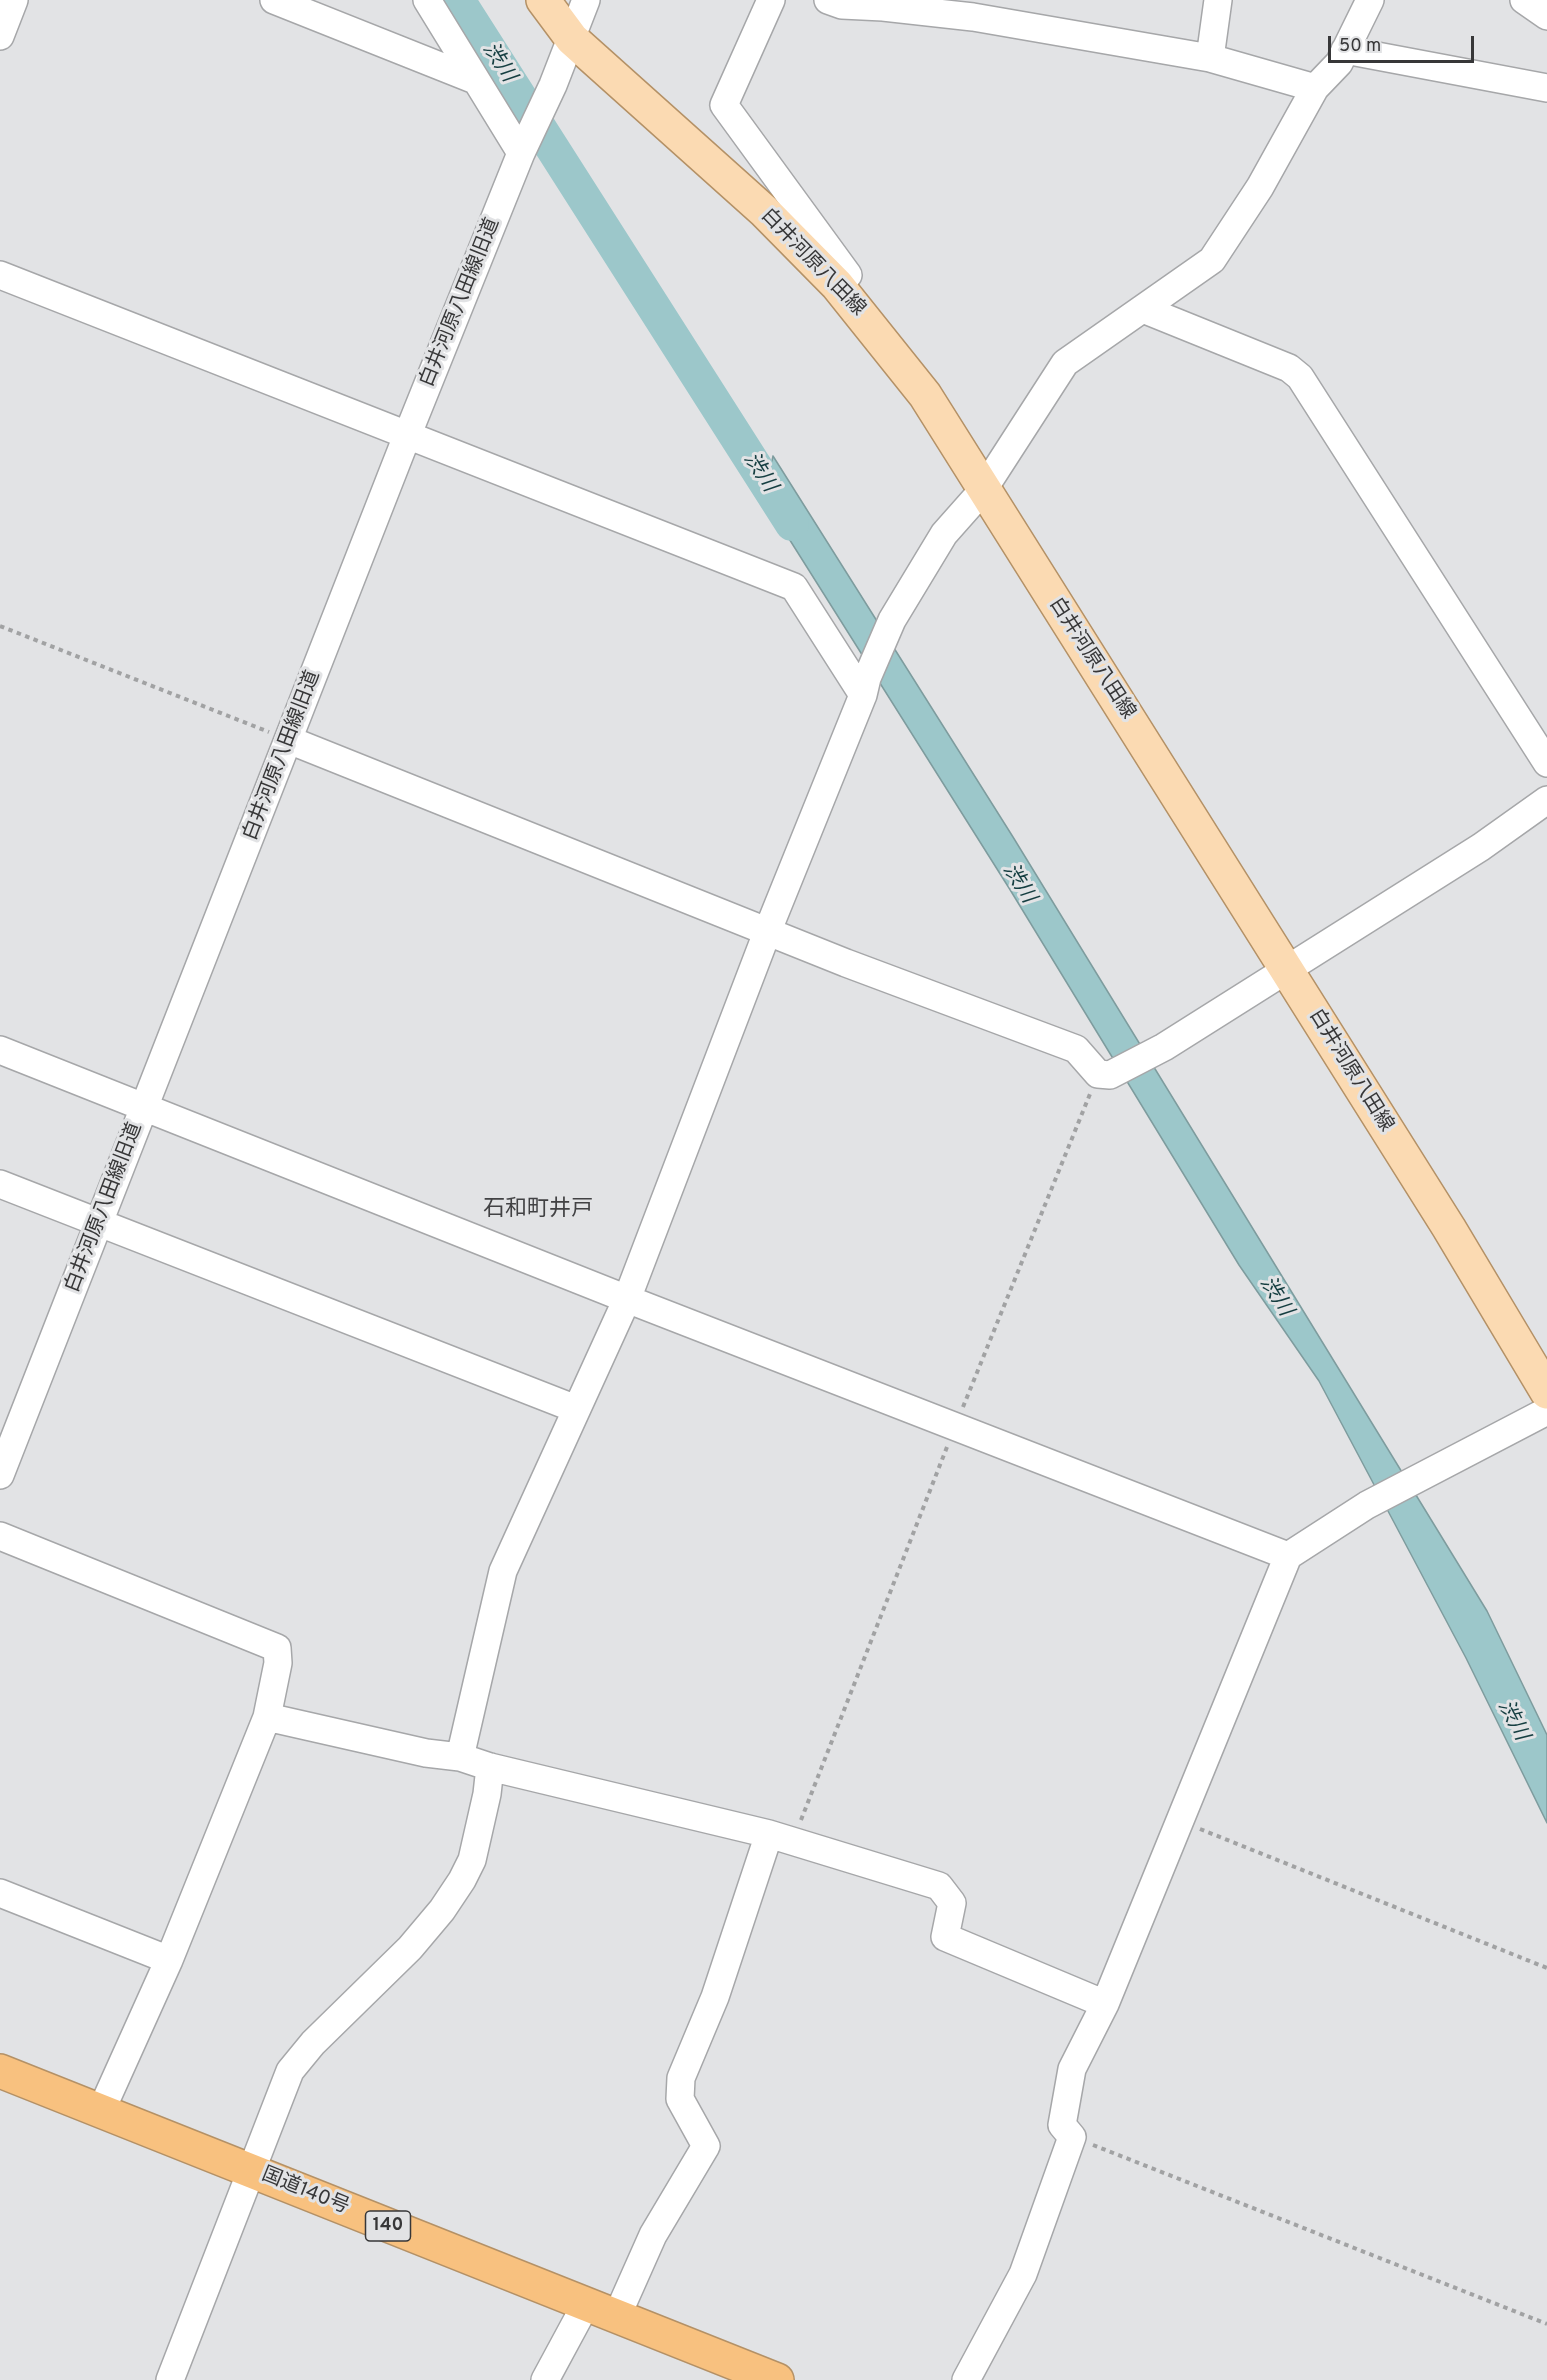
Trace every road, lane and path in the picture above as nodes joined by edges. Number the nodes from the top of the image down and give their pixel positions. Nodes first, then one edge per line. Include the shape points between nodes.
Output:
1 (14, 0) edge
2 (274, 0) edge
3 (427, 0) edge
4 (543, 0) edge
5 (586, 0) edge
6 (771, 0) edge
7 (828, 0) edge
8 (1218, 0) edge
9 (1370, 0) edge
10 (1524, 0) edge
11 (1547, 16) edge
12 (0, 36) edge
13 (572, 39) junction
14 (1345, 50) junction
15 (1210, 58) junction
16 (475, 80) junction
17 (1315, 88) junction
18 (1547, 88) edge
19 (524, 148) junction
20 (0, 275) edge
21 (837, 285) junction
22 (1143, 309) junction
23 (407, 435) junction
24 (983, 490) junction
25 (0, 626) edge
26 (865, 687) junction
27 (289, 740) junction
28 (1544, 751) edge
29 (1547, 800) edge
30 (768, 930) junction
31 (1285, 968) junction
32 (0, 1050) edge
33 (1104, 1074) junction
34 (144, 1107) junction
35 (0, 1184) edge
36 (99, 1223) junction
37 (627, 1299) junction
38 (1547, 1392) edge
39 (576, 1409) junction
40 (1547, 1411) edge
41 (956, 1426) junction
42 (0, 1475) edge
43 (0, 1536) edge
44 (1288, 1556) junction
45 (267, 1717) junction
46 (460, 1757) junction
47 (490, 1767) junction
48 (1181, 1821) junction
49 (781, 1837) junction
50 (0, 1893) edge
51 (169, 1960) junction
52 (1547, 1968) edge
53 (1105, 2004) junction
54 (0, 2071) edge
55 (100, 2111) junction
56 (1072, 2137) junction
57 (251, 2171) junction
58 (586, 2304) junction
59 (617, 2316) junction
60 (1547, 2324) edge
61 (732, 2372) edge
62 (170, 2380) edge
63 (544, 2380) edge
64 (777, 2380) edge
65 (966, 2380) edge

1 - 12 street
2 - 16 street
3 - 16 street
4 - 13 main road, 白井河原八田線
5 - 13 street, 白井河原八田線旧道
6 - 21 street via 723,105 848,275
7 - 15 street via 842,5 973,17
8 - 15 street
9 - 14 street
10 - 11 street
13 - 19 street, 白井河原八田線旧道
13 - 21 main road, 白井河原八田線 via 764,211
14 - 17 street via 1339,63
14 - 18 street
15 - 17 street
16 - 19 street
17 - 22 street via 1260,187 1212,260
19 - 23 street, 白井河原八田線旧道
20 - 23 street
21 - 24 main road, 白井河原八田線 via 925,395
22 - 24 street via 1065,363
22 - 28 street via 1289,368 1300,377
23 - 26 street via 794,587
23 - 27 street, 白井河原八田線旧道
24 - 26 street via 944,534 892,620
24 - 31 main road, 白井河原八田線
25 - 27 path
26 - 30 street
27 - 30 street
27 - 34 street, 白井河原八田線旧道
29 - 31 street via 1481,847
30 - 33 street via 1076,1049
30 - 37 street
31 - 33 street via 1164,1047
31 - 38 main road, 白井河原八田線
32 - 34 street
33 - 41 path
34 - 36 street, 白井河原八田線旧道
34 - 37 street
35 - 36 street
36 - 39 street
36 - 42 street, 白井河原八田線旧道
37 - 39 street
37 - 41 street
39 - 46 street via 502,1571
40 - 44 street via 1366,1505
41 - 44 street
41 - 49 path
43 - 45 street via 276,1648 278,1663
44 - 48 street
45 - 46 street
45 - 51 street
46 - 47 street
47 - 49 street
47 - 57 street via 472,1860 462,1880 410,1948 301,2056 284,2085
48 - 52 path
48 - 53 street
49 - 53 street via 939,1886 952,1903 945,1938
49 - 59 street via 681,2078 680,2099 706,2146 653,2235
50 - 51 street
51 - 55 street
53 - 56 street via 1072,2069 1062,2125
54 - 55 highway, 国道140号 / 140
55 - 57 highway, 国道140号 / 140
56 - 60 path
56 - 65 street via 1023,2274
57 - 58 highway, 国道140号 / 140
57 - 62 street
58 - 59 highway, 国道140号 / 140
58 - 63 street
59 - 61 highway, 国道140号 / 140
61 - 64 highway, 国道140号 / 140

